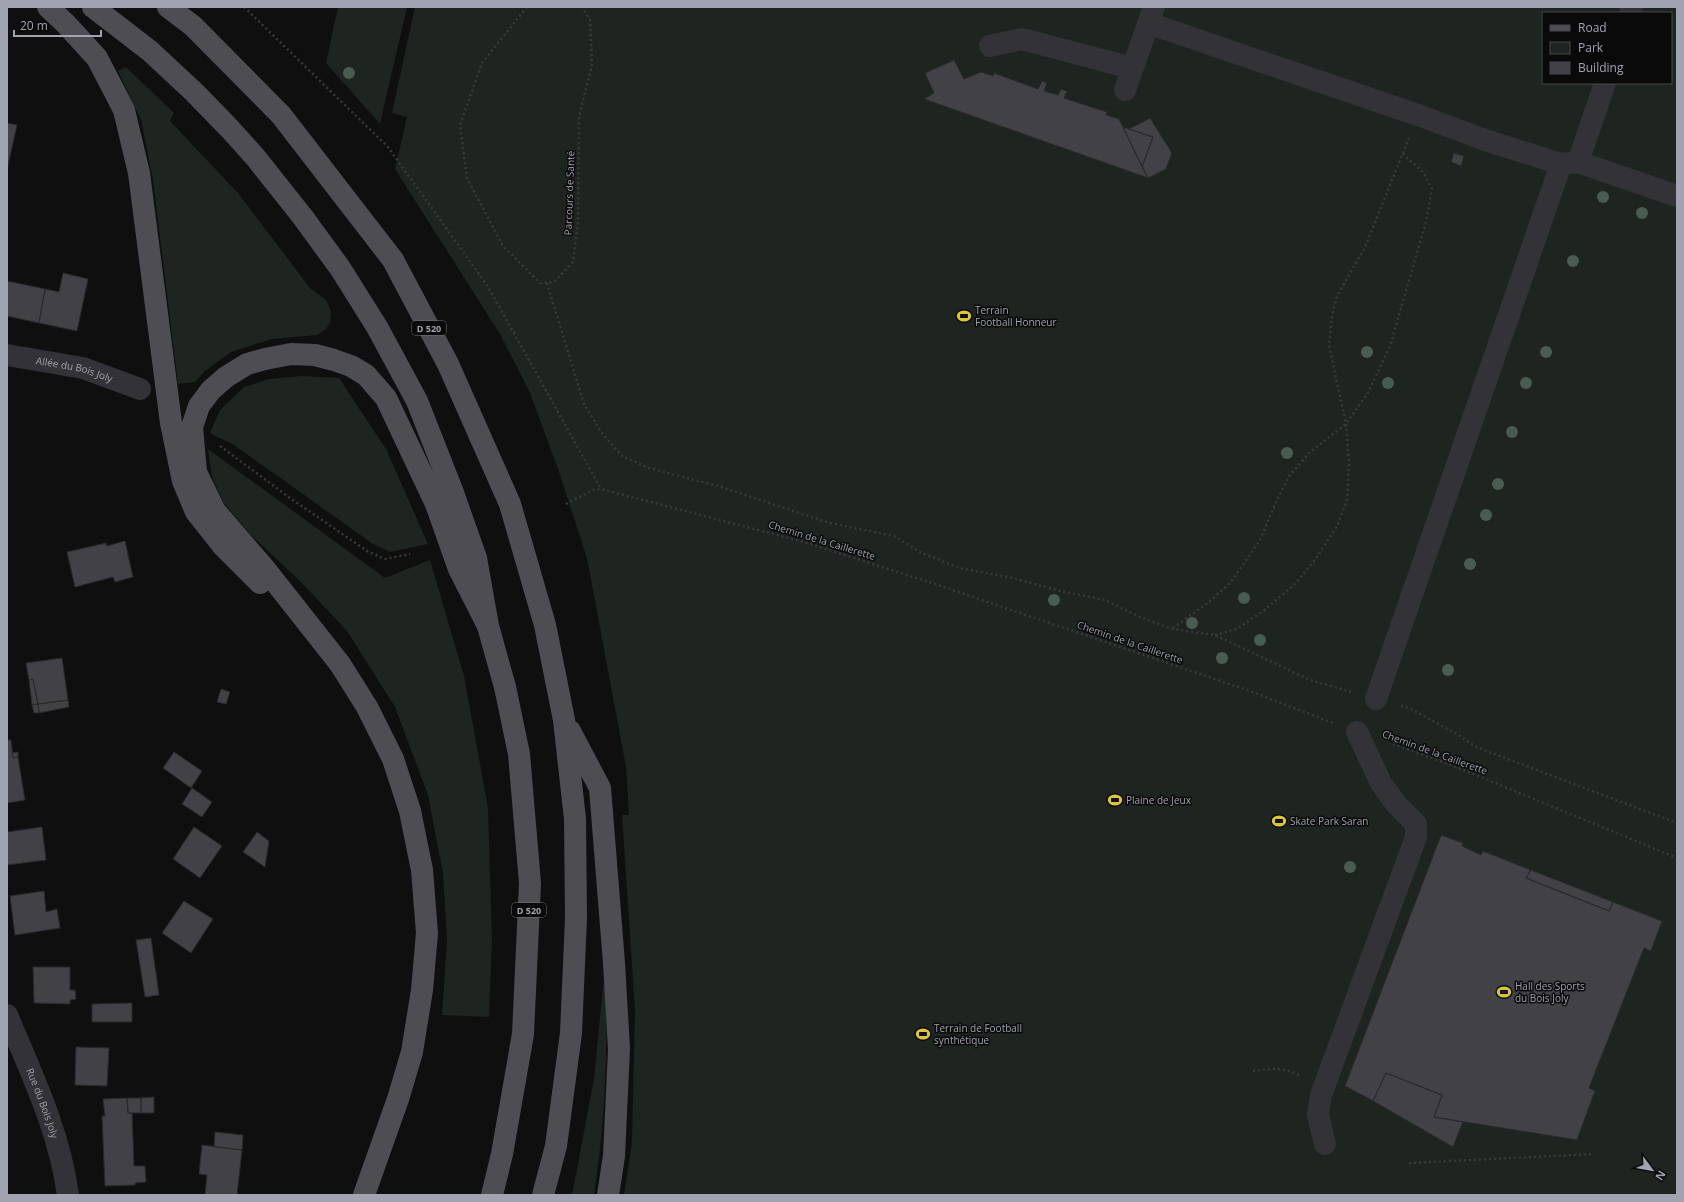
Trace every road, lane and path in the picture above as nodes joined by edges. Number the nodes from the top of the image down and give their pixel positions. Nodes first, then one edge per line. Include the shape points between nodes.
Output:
1 (48, 7) edge
2 (93, 7) edge
3 (168, 7) edge
4 (244, 7) edge
5 (527, 7) edge
6 (582, 7) edge
7 (1151, 15) edge
8 (990, 46) dead end
9 (1132, 68) junction
10 (1605, 84) edge
11 (1125, 90) dead end
12 (1418, 116) junction
13 (1403, 154) junction
14 (1570, 163) junction
15 (1677, 196) edge
16 (547, 283) junction
17 (7, 355) edge
18 (140, 389) dead end
19 (1346, 424) junction
20 (218, 445) dead end
21 (601, 489) junction
22 (566, 504) dead end
23 (410, 554) dead end
24 (488, 626) junction
25 (1172, 629) junction
26 (314, 630) junction
27 (1215, 635) junction
28 (1376, 699) junction
29 (564, 720) junction
30 (1357, 732) junction
31 (1677, 823) edge
32 (1677, 858) edge
33 (7, 1015) edge
34 (1254, 1071) dead end
35 (1321, 1095) junction
36 (1325, 1144) dead end
37 (1593, 1154) dead end
38 (1409, 1163) dead end
39 (68, 1195) edge
40 (364, 1195) edge
41 (492, 1195) edge
42 (543, 1195) edge
43 (608, 1195) edge

1 - 26 main road via 97,58 124,110 139,173 172,423 183,481 196,512 250,574
2 - 24 main road, D 520 via 150,51 230,129 302,216 365,307 417,401 452,490 476,558
3 - 29 main road, D 520 via 193,26 282,115 393,260 448,364 510,504 545,625
4 - 21 path via 388,147 487,285
5 - 16 path via 482,63 460,125 467,178 504,246 540,283
6 - 16 path, Parcours de Santé via 590,20 592,65 579,116 578,222 573,262 554,282
7 - 9 street
7 - 12 street
8 - 9 street via 1022,39
9 - 11 street
10 - 14 street
12 - 13 path
12 - 14 street via 1485,140
13 - 19 path via 1365,247 1337,296 1332,316 1329,345
13 - 19 path via 1423,172 1432,189 1426,222 1390,346 1369,391
14 - 15 street
14 - 28 street
16 - 25 path via 584,404 601,432 622,456 649,468 718,486 830,523 894,536 920,552 959,568 1105,600
17 - 18 street, Allée du Bois Joly via 83,368
19 - 25 path via 1310,452 1290,476 1260,540 1231,582
19 - 27 path via 1349,464 1347,500 1336,526 1317,557 1296,583 1262,612 1237,629
20 - 23 path via 367,551 385,559
21 - 22 path via 593,490
21 - 30 path, Chemin de la Caillerette via 804,542 1247,690
24 - 26 main road via 459,569 436,504 386,398 366,375 350,366 315,355 291,354 247,364 226,377 211,390 199,406 192,427 196,472 214,511
24 - 41 main road, D 520 via 506,687 519,754 530,883 522,1034 502,1154
25 - 27 path
26 - 40 main road via 340,664 393,759 410,811 422,870 427,933 422,990 412,1052
27 - 28 path via 1310,680
28 - 31 path via 1408,708 1476,747
29 - 42 main road, D 520 via 575,819 576,933 571,1033 556,1146
29 - 43 main road via 600,788 619,1049 614,1156
30 - 32 path, Chemin de la Caillerette via 1454,766
30 - 35 street via 1381,783 1396,804 1416,824 1416,837
33 - 39 street, Rue du Bois Joly via 48,1111 64,1166
34 - 35 path via 1275,1068 1297,1073
35 - 36 street via 1318,1115
37 - 38 path

